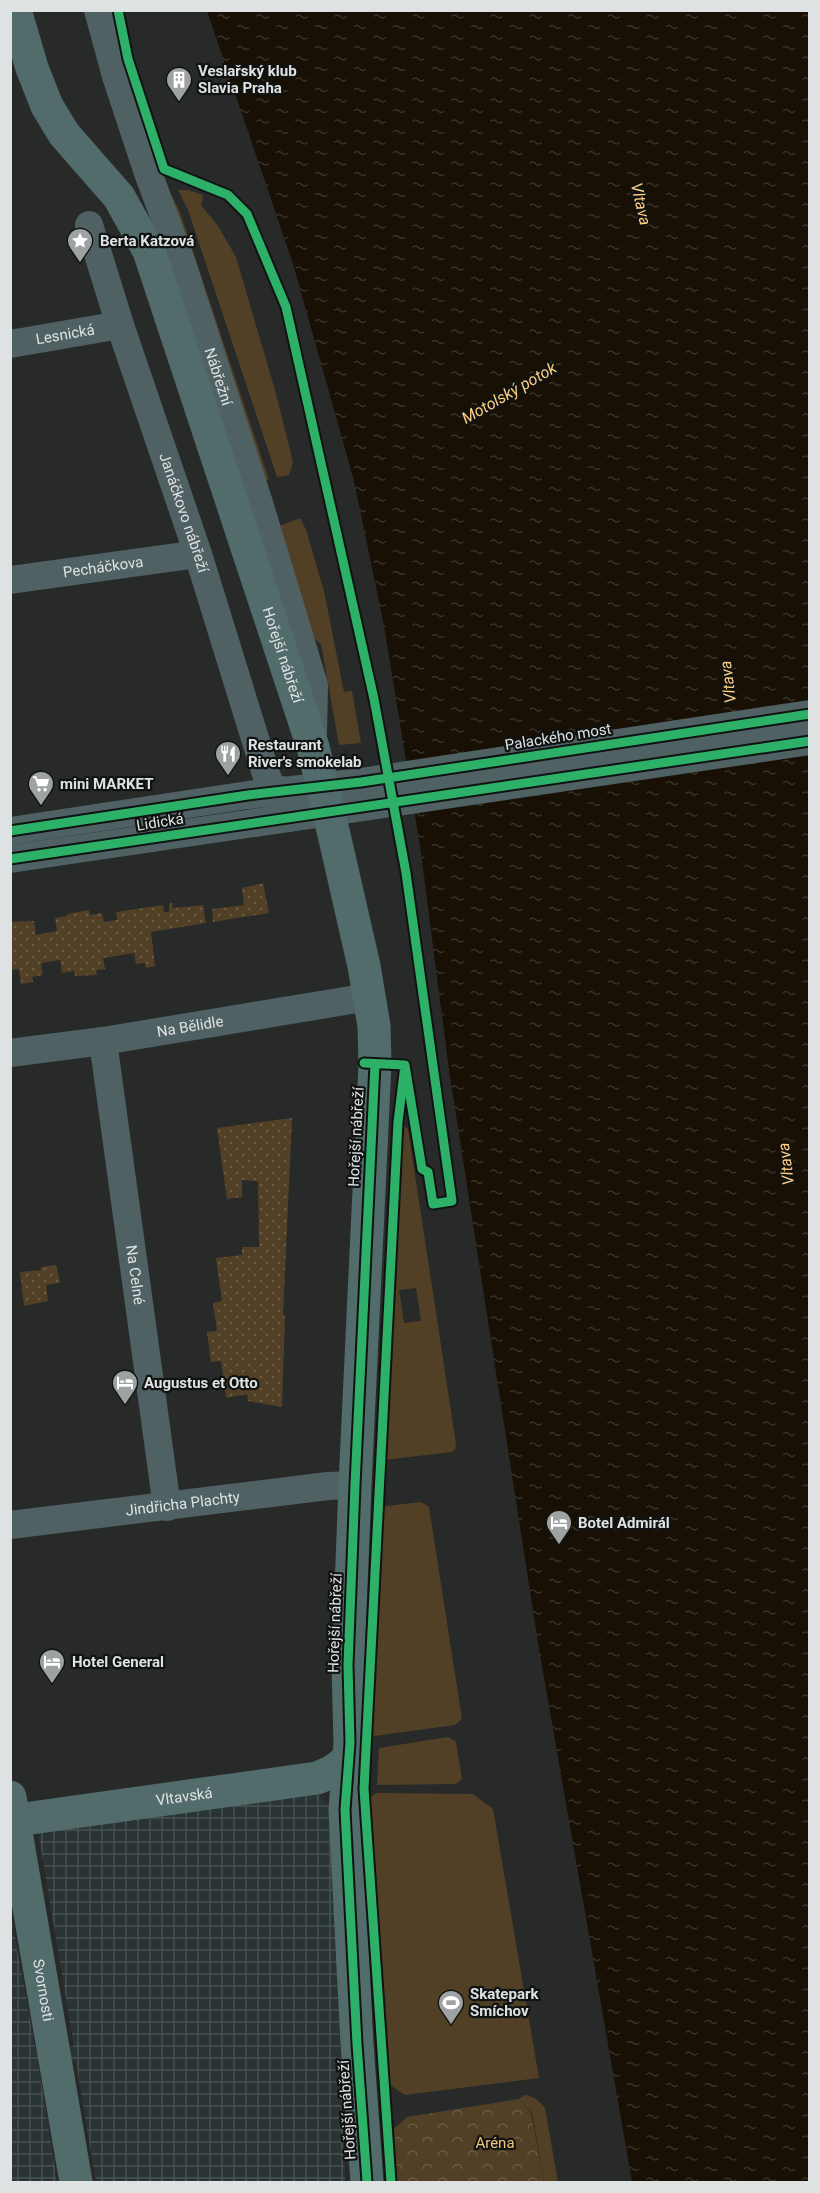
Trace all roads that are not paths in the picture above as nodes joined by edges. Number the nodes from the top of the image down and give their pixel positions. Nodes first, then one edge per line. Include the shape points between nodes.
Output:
1 (15, 10) edge
2 (98, 10) edge
3 (89, 225) dead end
4 (120, 325) junction
5 (10, 344) edge
6 (198, 554) junction
7 (10, 580) edge
8 (810, 714) edge
9 (810, 741) edge
10 (313, 747) junction
11 (303, 798) junction
12 (10, 831) edge
13 (10, 860) edge
14 (369, 997) junction
15 (103, 1041) junction
16 (10, 1053) edge
17 (355, 1485) junction
18 (166, 1507) junction
19 (10, 1525) edge
20 (349, 1757) junction
21 (12, 1813) edge
22 (76, 2182) edge
23 (367, 2182) edge

1 - 10 main road, Hořejší nábřeží via 47,106 64,134 114,190 149,252
2 - 10 street, Nábřežní via 116,76 259,503 314,685
3 - 4 street, Janáčkovo nábřeží
4 - 5 street, Lesnická
4 - 6 street, Janáčkovo nábřeží
6 - 7 street, Pecháčkova
6 - 11 street, Janáčkovo nábřeží via 272,788
8 - 11 street, Palackého most
9 - 11 street
10 - 14 main road, Hořejší nábřeží
11 - 12 street, Lidická
11 - 13 street, Lidická
14 - 15 street, Na Bělidle
14 - 17 main road, Hořejší nábřeží via 375,1064
15 - 16 street, Na Bělidle
15 - 18 street, Na Celné
17 - 18 street, Jindřicha Plachty
17 - 20 main road, Hořejší nábřeží via 348,1665
18 - 19 street, Jindřicha Plachty
20 - 21 main road, Vltavská via 342,1766 317,1778
20 - 23 main road, Hořejší nábřeží via 345,1810
21 - 22 main road, Svornosti

